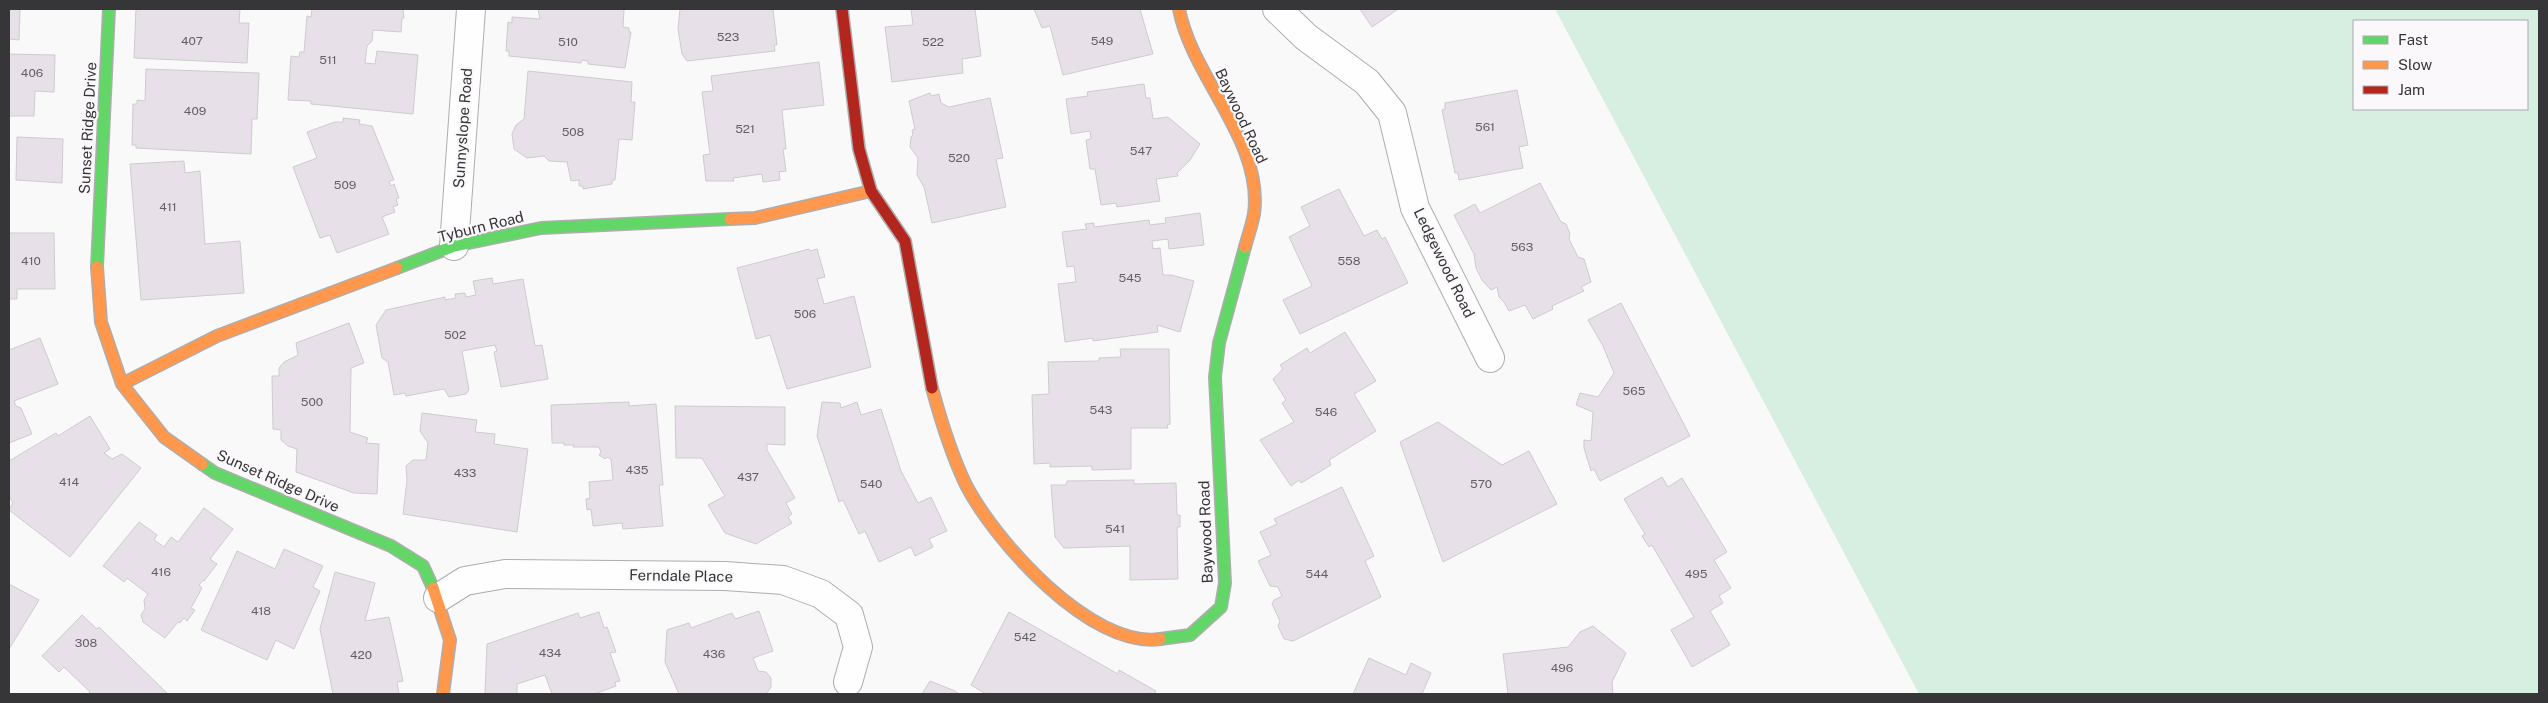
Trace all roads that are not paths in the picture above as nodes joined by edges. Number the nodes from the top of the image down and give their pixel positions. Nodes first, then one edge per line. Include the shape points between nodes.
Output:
1 (109, 9) edge
2 (471, 9) edge
3 (842, 9) edge
4 (1178, 9) edge
5 (1277, 9) edge
6 (871, 191) junction
7 (454, 246) junction
8 (1490, 358) dead end
9 (122, 384) junction
10 (438, 598) junction
11 (848, 682) dead end
12 (442, 694) edge

1 - 9 street, Sunset Ridge Drive via 96,256 101,322
2 - 7 street, Sunnyslope Road
3 - 6 street, Baywood Road via 859,149
4 - 6 street, Baywood Road via 1183,31 1238,137 1252,173 1254,213 1219,343 1215,377 1224,583 1221,607 1190,635 1147,641 1111,631 1058,597 1003,541 967,486 946,436 930,382 905,241
5 - 8 street, Ledgewood Road via 1306,37 1367,82 1392,113 1415,208
6 - 7 street, Tyburn Road via 755,218 541,228
7 - 9 street, Tyburn Road via 217,336
9 - 10 street, Sunset Ridge Drive via 164,437 216,473 391,546 423,566
10 - 11 street, Ferndale Place via 465,581 505,574 725,576 783,580 822,594 849,615 858,646
10 - 12 street, Sunset Ridge Drive via 450,640

